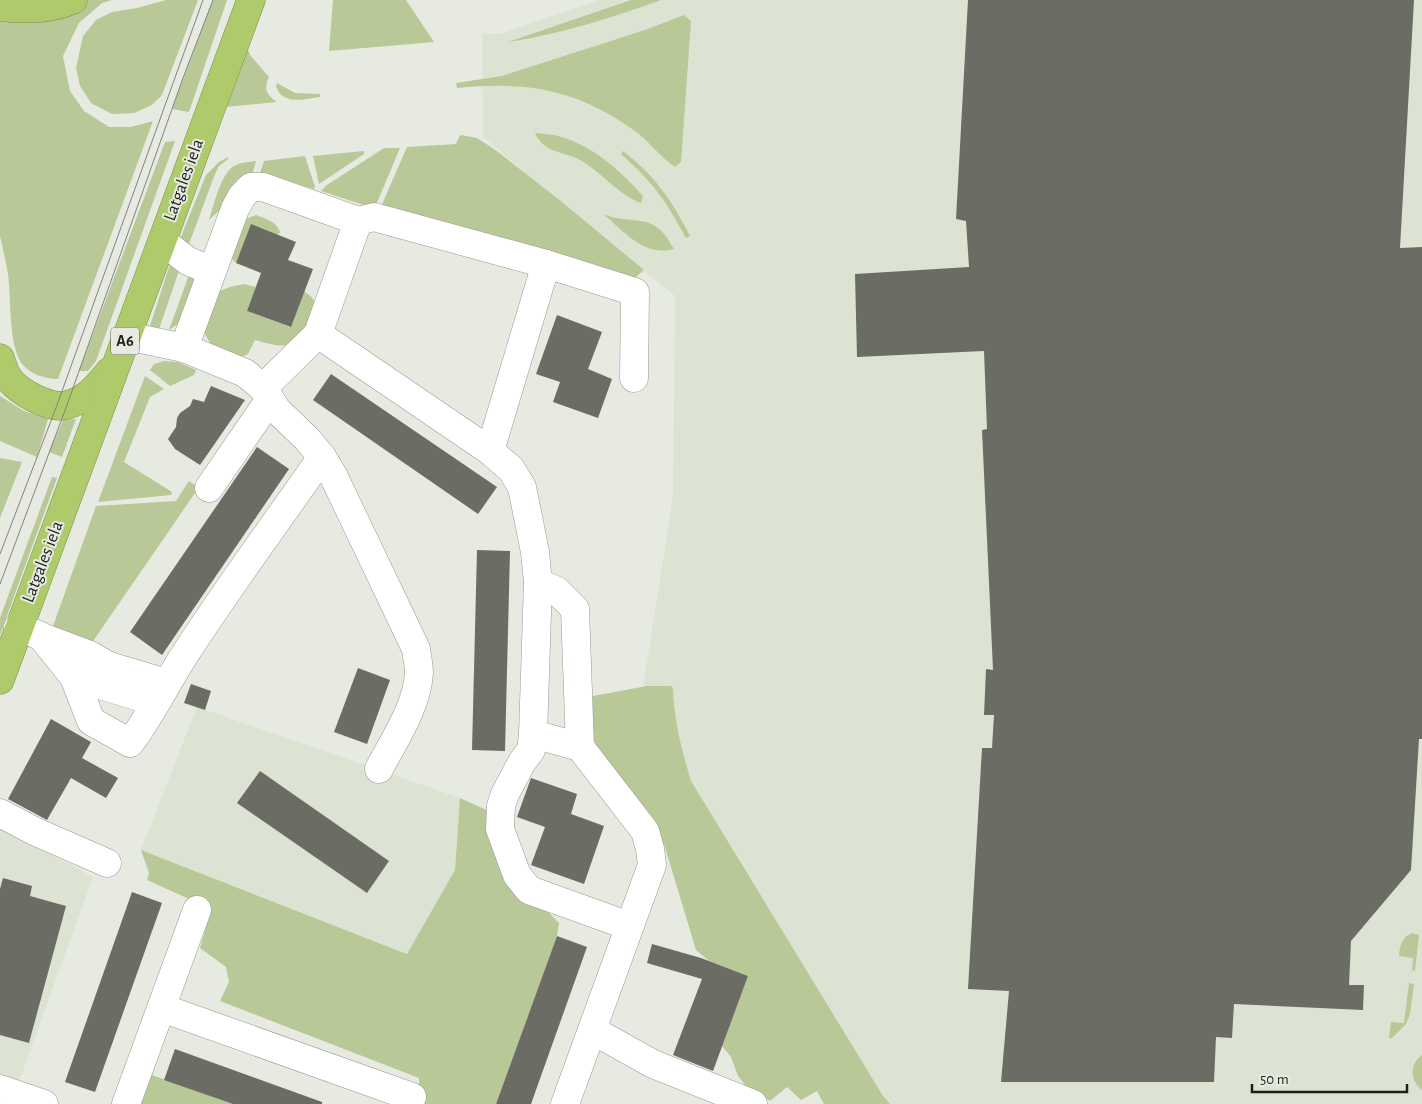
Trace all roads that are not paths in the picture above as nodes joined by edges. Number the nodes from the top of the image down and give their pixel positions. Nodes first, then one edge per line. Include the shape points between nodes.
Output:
1 (73, 0) edge
2 (251, 0) edge
3 (0, 7) edge
4 (358, 221) junction
5 (162, 241) junction
6 (546, 264) junction
7 (212, 271) junction
8 (318, 334) junction
9 (122, 348) junction
10 (184, 348) junction
11 (0, 358) edge
12 (634, 378) dead end
13 (266, 394) junction
14 (490, 451) junction
15 (322, 457) junction
16 (209, 488) dead end
17 (538, 582) junction
18 (29, 632) junction
19 (74, 677) junction
20 (0, 680) edge
21 (161, 693) junction
22 (533, 734) junction
23 (580, 747) junction
24 (379, 770) dead end
25 (0, 813) edge
26 (107, 863) dead end
27 (197, 910) dead end
28 (629, 926) junction
29 (162, 1008) junction
30 (592, 1030) junction
31 (0, 1089) edge
32 (33, 1102) edge
33 (126, 1104) edge
34 (409, 1104) edge
35 (565, 1104) edge
36 (753, 1104) edge

1 - 3 highway via 46,8
2 - 5 highway, Latgales iela / A6
4 - 6 street via 374,217
4 - 7 street via 263,187 251,187 235,208
4 - 8 street
5 - 7 street via 188,261
5 - 9 highway, Latgales iela / A6
6 - 12 street via 635,292
6 - 14 street
7 - 10 street
8 - 13 street
8 - 14 street
9 - 10 street
9 - 11 highway, Latgales iela / A6 via 96,388 67,405 41,401 17,387 7,376
9 - 18 highway, Latgales iela / A6
10 - 13 street via 245,373
13 - 15 street
13 - 16 street
14 - 17 street via 511,469 522,486
15 - 21 street via 191,644
15 - 24 street via 416,650 417,689
17 - 22 street
17 - 23 street via 557,592 575,610
18 - 19 street
18 - 20 highway, Latgales iela / A6
18 - 21 street via 90,655
19 - 21 street
19 - 21 street via 91,721 130,742 145,723
22 - 23 street
22 - 28 street via 530,750 501,806 500,830 517,875 529,890
23 - 28 street via 645,831 650,849 652,865
25 - 26 street
27 - 29 street
28 - 30 street
29 - 33 street
29 - 34 street via 412,1097
30 - 35 street
30 - 36 street via 653,1064
31 - 32 street

